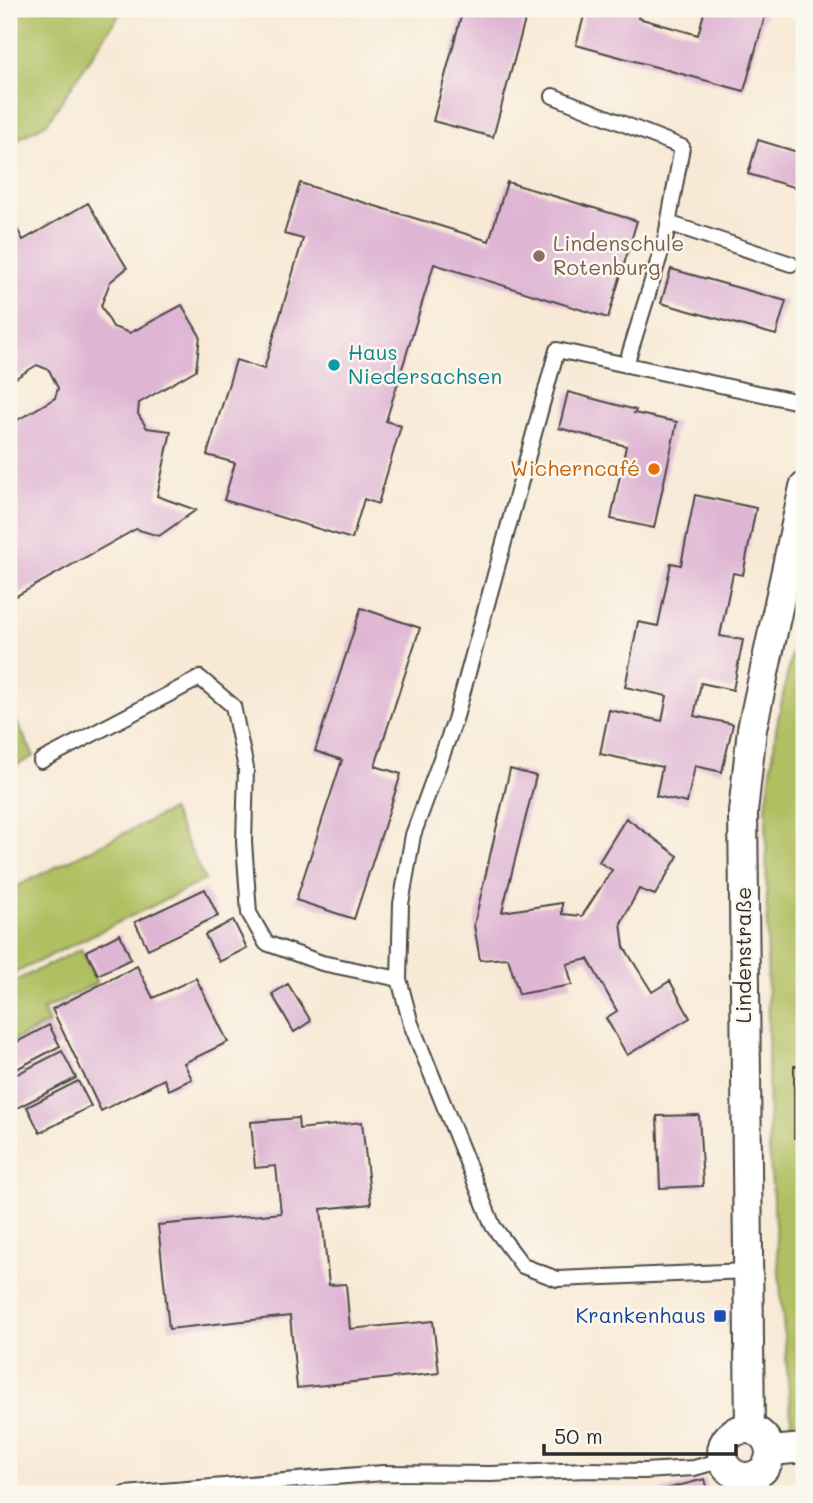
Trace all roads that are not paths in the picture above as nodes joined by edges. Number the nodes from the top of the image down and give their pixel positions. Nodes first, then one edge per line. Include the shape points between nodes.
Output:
1 (553, 96) dead end
2 (668, 223) junction
3 (791, 264) dead end
4 (626, 365) junction
5 (804, 403) edge
6 (804, 487) edge
7 (41, 761) dead end
8 (399, 979) junction
9 (747, 1271) junction
10 (750, 1429) junction
11 (804, 1448) edge
12 (771, 1451) junction
13 (723, 1460) junction
14 (751, 1486) edge
15 (125, 1494) edge

1 - 2 lane via 682,147
2 - 3 lane
2 - 4 lane
4 - 5 lane
4 - 8 lane via 557,350 455,720 413,835 401,904
6 - 9 street, Lindenstraße via 752,729 743,812
7 - 8 lane via 200,678 233,706 246,768 244,842 250,913 266,943 323,963
8 - 9 lane via 411,1024 493,1226 523,1266 557,1279
9 - 10 street, Lindenstraße
10 - 12 street via 764,1436
10 - 13 street via 736,1431 725,1440
11 - 12 street
12 - 14 street via 764,1471
13 - 14 street
13 - 15 lane via 656,1471 383,1473

